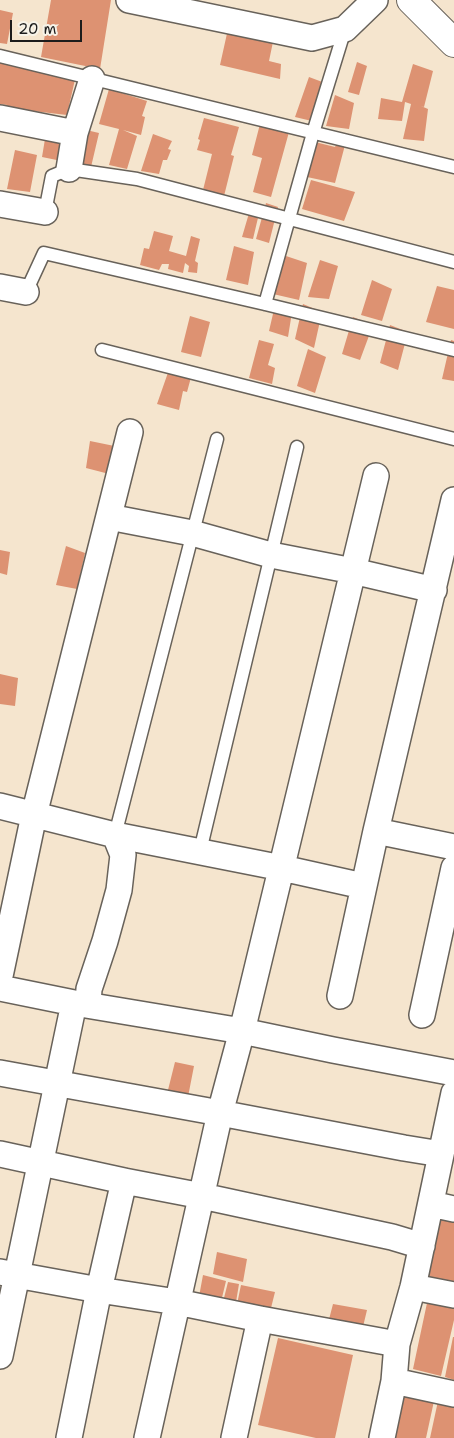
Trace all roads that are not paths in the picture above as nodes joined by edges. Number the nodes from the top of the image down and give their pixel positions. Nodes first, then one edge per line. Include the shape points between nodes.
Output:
1 (129, 0) edge
2 (375, 0) edge
3 (411, 0) edge
4 (345, 29) junction
5 (454, 43) edge
6 (0, 56) edge
7 (92, 79) junction
8 (0, 118) edge
9 (313, 132) junction
10 (75, 133) junction
11 (454, 167) edge
12 (69, 169) junction
13 (0, 204) edge
14 (45, 212) joint
15 (289, 218) junction
16 (454, 262) edge
17 (0, 288) edge
18 (26, 292) joint
19 (265, 304) junction
20 (102, 350) dead end
21 (454, 350) edge
22 (130, 432) dead end
23 (217, 438) dead end
24 (454, 439) edge
25 (297, 447) dead end
26 (376, 476) dead end
27 (454, 500) edge
28 (109, 517) junction
29 (192, 533) junction
30 (271, 555) junction
31 (353, 571) junction
32 (434, 590) junction
33 (0, 806) edge
34 (34, 815) junction
35 (376, 830) junction
36 (115, 834) junction
37 (454, 846) edge
38 (200, 851) junction
39 (282, 868) junction
40 (454, 868) edge
41 (363, 886) junction
42 (447, 939) edge
43 (0, 976) edge
44 (0, 988) edge
45 (340, 996) dead end
46 (81, 1004) junction
47 (422, 1015) dead end
48 (242, 1031) junction
49 (454, 1072) edge
50 (0, 1073) edge
51 (57, 1084) junction
52 (453, 1104) edge
53 (220, 1113) junction
54 (0, 1154) edge
55 (441, 1154) junction
56 (41, 1163) junction
57 (124, 1181) junction
58 (202, 1196) junction
59 (442, 1207) edge
60 (422, 1246) junction
61 (8, 1274) edge
62 (413, 1287) junction
63 (99, 1290) junction
64 (454, 1295) edge
65 (177, 1302) junction
66 (260, 1319) junction
67 (397, 1344) junction
68 (0, 1356) edge
69 (394, 1381) junction
70 (454, 1394) edge
71 (69, 1438) edge
72 (147, 1438) edge
73 (234, 1438) edge
74 (382, 1438) edge

1 - 4 street via 312,38
2 - 4 street
3 - 5 street
4 - 9 lane
6 - 7 lane
7 - 9 lane
7 - 10 street
8 - 10 street
9 - 11 lane
9 - 15 lane
10 - 12 street
12 - 14 lane via 52,176
12 - 15 lane via 137,179
13 - 14 street
15 - 16 lane
15 - 19 lane
17 - 18 street
18 - 19 lane via 44,253
19 - 21 lane
20 - 24 lane
22 - 28 street
23 - 29 lane
25 - 30 lane
26 - 31 street
27 - 32 street
28 - 29 street
28 - 34 street
29 - 30 street
29 - 36 lane
30 - 31 street
30 - 38 lane
31 - 32 street
31 - 39 street
32 - 35 street
33 - 34 street
34 - 36 street
34 - 43 street
35 - 37 street
35 - 41 street
36 - 38 street
36 - 46 street via 123,855 119,890 105,941
38 - 39 street
39 - 41 street
39 - 48 street
40 - 42 street
41 - 45 street
42 - 47 street
44 - 46 street
46 - 48 street
46 - 51 street
48 - 49 street
48 - 53 street
50 - 51 street
51 - 53 street
51 - 56 street
52 - 55 street
53 - 55 street
53 - 58 street
54 - 56 street
55 - 59 street
56 - 57 street
56 - 61 street
57 - 58 street
57 - 63 street
58 - 60 street
58 - 65 street
59 - 60 street
60 - 62 street
61 - 63 street
61 - 68 street
62 - 64 street
62 - 67 street
63 - 65 street
63 - 71 street
65 - 66 street
65 - 72 street
66 - 67 street
66 - 73 street
67 - 69 street
69 - 70 street
69 - 74 street

